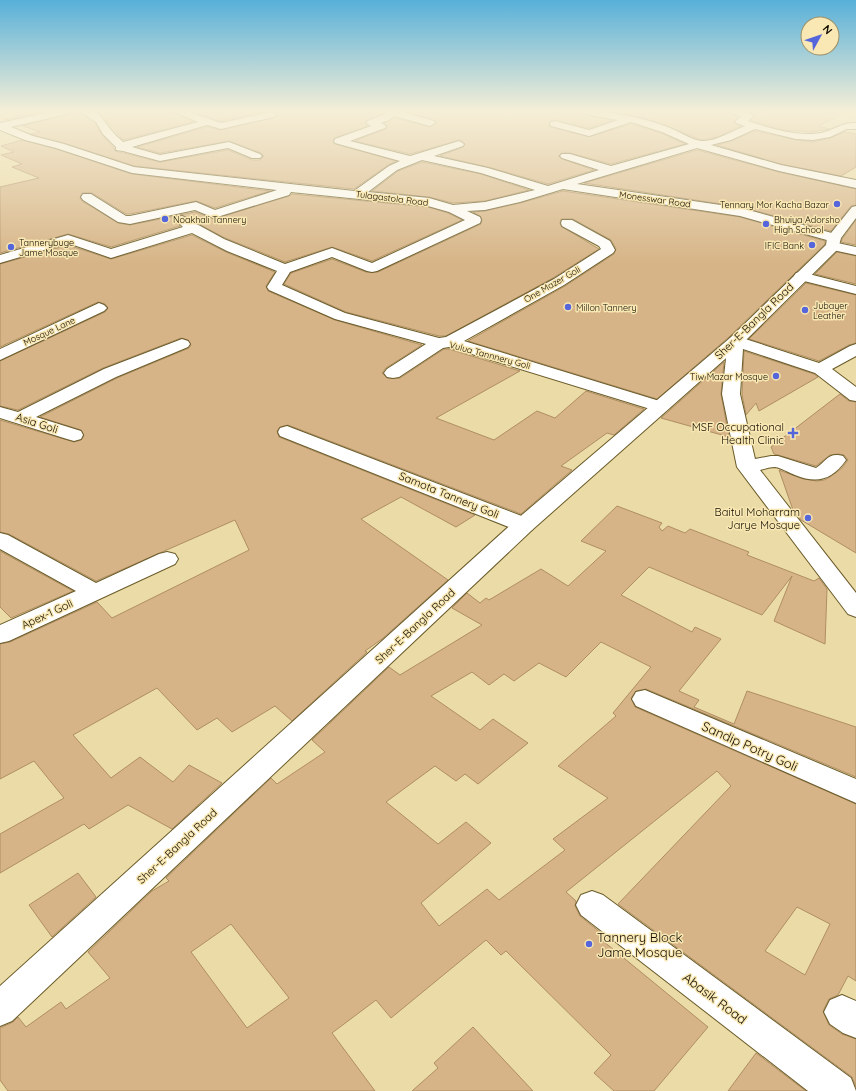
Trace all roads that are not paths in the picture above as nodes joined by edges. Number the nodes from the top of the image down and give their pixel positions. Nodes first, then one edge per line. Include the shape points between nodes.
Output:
1 (106, 162) edge
2 (406, 162) edge
3 (448, 162) edge
4 (585, 162) edge
5 (640, 162) edge
6 (758, 162) edge
7 (612, 170) junction
8 (856, 184) edge
9 (564, 186) junction
10 (294, 189) junction
11 (548, 190) junction
12 (358, 194) junction
13 (87, 197) dead end
14 (452, 209) junction
15 (856, 210) edge
16 (170, 211) junction
17 (566, 223) dead end
18 (193, 228) junction
19 (841, 245) edge
20 (0, 259) edge
21 (285, 269) junction
22 (801, 276) junction
23 (856, 290) edge
24 (98, 308) dead end
25 (736, 341) junction
26 (445, 343) junction
27 (182, 344) dead end
28 (856, 349) edge
29 (0, 355) edge
30 (821, 368) junction
31 (393, 373) dead end
32 (856, 396) edge
33 (660, 407) junction
34 (0, 412) edge
35 (20, 418) junction
36 (287, 432) dead end
37 (74, 435) dead end
38 (836, 460) dead end
39 (748, 467) junction
40 (524, 525) junction
41 (0, 540) edge
42 (167, 559) dead end
43 (95, 592) junction
44 (856, 609) edge
45 (0, 635) edge
46 (645, 699) dead end
47 (856, 792) edge
48 (592, 905) dead end
49 (0, 1009) edge
50 (838, 1091) edge

1 - 10 street, Tulagastola Road via 145,172
2 - 12 street via 393,168
3 - 11 street via 484,170
4 - 7 street
5 - 7 street
6 - 8 street
7 - 9 street
9 - 11 street, Tulagastola Road
9 - 19 street, Monesswar Road via 741,212
10 - 12 street, Tulagastola Road
10 - 16 street via 214,214 196,206
11 - 14 street, Tulagastola Road via 485,206
12 - 14 street, Tulagastola Road via 429,202
13 - 16 street via 123,219 130,220
14 - 21 street via 475,220 372,268 332,252
15 - 19 street, Sher-E-Bangla Road
16 - 18 street
17 - 26 street, One Mazer Goli via 605,244 608,250 559,282
18 - 20 street via 119,252 107,253 68,239
18 - 21 street via 227,246
19 - 22 street, Sher-E-Bangla Road
21 - 26 street, Vulua Tannnery Goli via 274,287 340,316
22 - 23 street
22 - 25 street, Sher-E-Bangla Road
24 - 29 street, Mosque Lane
25 - 30 street
25 - 33 street, Sher-E-Bangla Road
25 - 39 street via 731,394
26 - 31 street
26 - 33 street, Vulua Tannnery Goli via 551,372
27 - 35 street via 110,373
28 - 30 street
30 - 32 street
33 - 40 street, Sher-E-Bangla Road
34 - 35 street, Asia Goli
35 - 37 street, Asia Goli
36 - 40 street, Samota Tannery Goli
38 - 39 street via 830,469 814,475 777,462
39 - 44 street
40 - 49 street, Sher-E-Bangla Road
41 - 43 street
42 - 43 street, Apex-1 Goli
43 - 45 street, Apex-1 Goli
46 - 47 street, Sandip Potry Goli
48 - 50 street, Abasik Road

